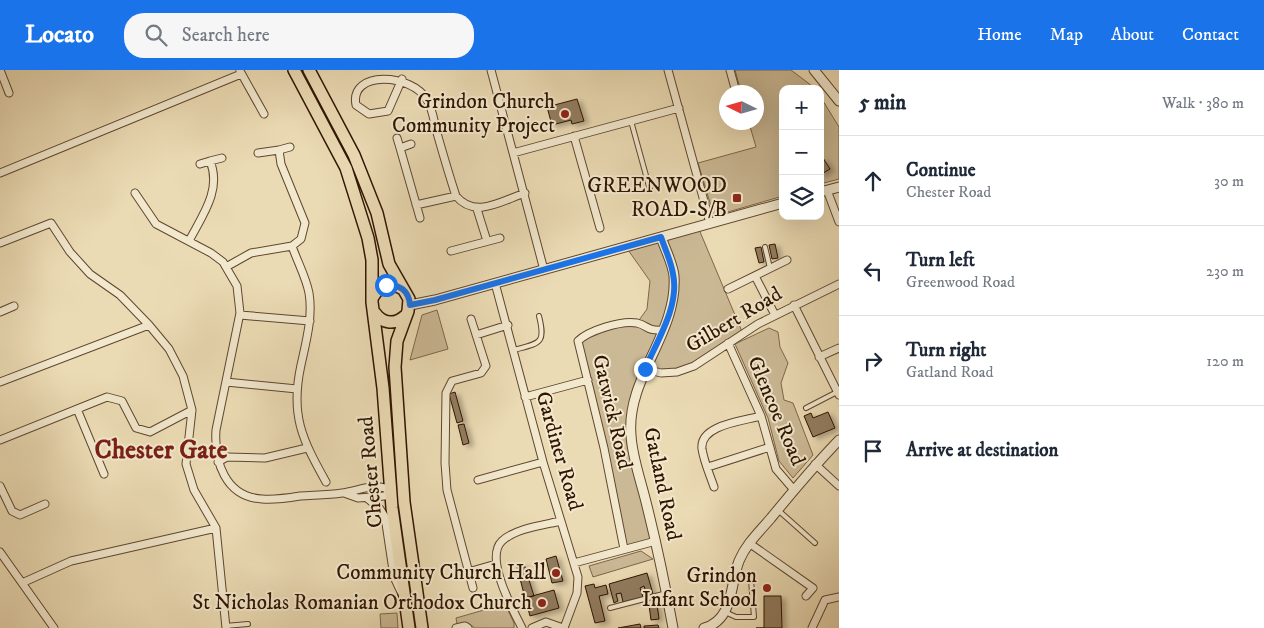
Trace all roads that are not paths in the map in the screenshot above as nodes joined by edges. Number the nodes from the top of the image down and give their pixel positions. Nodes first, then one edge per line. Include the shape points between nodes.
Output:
1 (0, 70) edge
2 (294, 70) edge
3 (309, 70) edge
4 (491, 70) edge
5 (668, 70) edge
6 (730, 70) edge
7 (814, 70) edge
8 (240, 72) edge
9 (402, 79) junction
10 (734, 85) edge
11 (9, 93) dead end
12 (839, 101) edge
13 (679, 108) junction
14 (264, 114) dead end
15 (631, 121) junction
16 (574, 136) junction
17 (397, 138) dead end
18 (411, 144) dead end
19 (290, 147) dead end
20 (400, 148) junction
21 (279, 150) junction
22 (258, 153) dead end
23 (514, 153) junction
24 (222, 158) dead end
25 (210, 161) junction
26 (200, 164) dead end
27 (0, 173) edge
28 (839, 187) edge
29 (650, 190) dead end
30 (824, 191) edge
31 (135, 194) dead end
32 (525, 194) junction
33 (456, 196) junction
34 (779, 204) edge
35 (416, 205) junction
36 (477, 209) junction
37 (420, 218) dead end
38 (839, 222) edge
39 (710, 223) junction
40 (600, 228) dead end
41 (661, 237) junction
42 (500, 238) dead end
43 (189, 241) junction
44 (486, 241) junction
45 (0, 243) edge
46 (292, 246) junction
47 (765, 247) dead end
48 (451, 251) dead end
49 (787, 260) dead end
50 (226, 267) junction
51 (770, 268) junction
52 (544, 270) junction
53 (755, 276) junction
54 (495, 283) junction
55 (839, 284) edge
56 (403, 289) junction
57 (728, 289) dead end
58 (373, 297) junction
59 (794, 305) junction
60 (14, 306) dead end
61 (408, 310) junction
62 (0, 312) edge
63 (375, 313) junction
64 (240, 315) junction
65 (775, 315) junction
66 (539, 316) dead end
67 (471, 319) dead end
68 (310, 321) junction
69 (149, 324) junction
70 (508, 326) junction
71 (662, 330) junction
72 (476, 334) junction
73 (728, 343) junction
74 (839, 348) edge
75 (514, 350) junction
76 (819, 357) junction
77 (645, 369) junction
78 (588, 380) junction
79 (0, 382) edge
80 (226, 382) junction
81 (297, 389) junction
82 (838, 393) edge
83 (525, 397) junction
84 (806, 408) dead end
85 (77, 409) junction
86 (192, 410) junction
87 (761, 416) junction
88 (0, 440) edge
89 (839, 440) edge
90 (770, 447) junction
91 (307, 448) junction
92 (218, 462) junction
93 (543, 462) junction
94 (815, 464) junction
95 (708, 467) junction
96 (104, 474) dead end
97 (478, 480) dead end
98 (326, 482) dead end
99 (0, 486) edge
100 (714, 486) dead end
101 (839, 486) edge
102 (403, 489) junction
103 (390, 490) junction
104 (794, 490) junction
105 (344, 493) junction
106 (366, 498) junction
107 (45, 504) dead end
108 (778, 510) junction
109 (561, 521) junction
110 (216, 528) junction
111 (656, 541) junction
112 (749, 543) junction
113 (815, 543) dead end
114 (624, 549) junction
115 (0, 552) edge
116 (574, 563) junction
117 (496, 564) junction
118 (468, 572) junction
119 (751, 580) dead end
120 (22, 582) junction
121 (473, 588) dead end
122 (667, 593) junction
123 (806, 596) dead end
124 (839, 598) edge
125 (405, 602) junction
126 (610, 608) dead end
127 (725, 612) junction
128 (248, 624) dead end
129 (226, 627) edge
130 (54, 628) edge
131 (409, 628) edge
132 (422, 628) edge
133 (456, 628) edge
134 (468, 628) edge
135 (522, 628) edge
136 (532, 628) edge
137 (563, 628) edge
138 (673, 628) edge
139 (704, 628) edge
140 (812, 628) edge

1 - 11 street
2 - 58 main road, Chester Road via 353,186 372,260
3 - 56 main road via 354,155 377,213 389,264
4 - 23 street
5 - 13 street
6 - 10 street
7 - 12 street
8 - 14 street
8 - 27 street
9 - 9 street via 385,76 366,80 356,91 356,105 368,114 388,111
9 - 33 street via 414,85 428,101
13 - 15 street
13 - 39 street
15 - 16 street
15 - 29 lane
16 - 23 street
16 - 40 street
17 - 20 street
18 - 20 street
19 - 21 street
20 - 35 street
21 - 22 street
21 - 46 street via 281,164 305,223 301,239
23 - 32 street
24 - 25 street
25 - 26 street
25 - 43 street via 214,170 213,196
28 - 30 street
30 - 38 street
31 - 43 street via 156,224
32 - 36 street
32 - 52 street
33 - 35 street
33 - 36 street via 463,204
34 - 39 street
35 - 37 street
36 - 44 street
39 - 41 street
41 - 52 street
41 - 71 street, Gatland Road via 674,275 674,293
42 - 44 street
43 - 50 street via 211,253
44 - 48 street
45 - 69 street via 51,223 70,252 90,274 120,295
46 - 50 street via 251,253
46 - 68 street via 309,293
47 - 51 lane
49 - 51 street
50 - 64 street via 237,286
51 - 53 street
52 - 54 street
53 - 57 street
53 - 65 street
54 - 61 street
54 - 70 street, Gardiner Road
55 - 59 street, Gilbert Road
56 - 58 main road via 386,285
56 - 61 main road via 407,294
58 - 63 main road, Chester Road
59 - 65 street, Gilbert Road
59 - 76 street
60 - 62 street
61 - 63 main road via 395,322 379,318
61 - 102 main road, Chester Road via 394,360
63 - 103 main road, Chester Road
64 - 68 street
64 - 80 street
65 - 73 street, Gilbert Road
66 - 75 lane via 541,340
67 - 72 street
68 - 81 street
69 - 79 street
69 - 86 street via 169,349 183,376
70 - 72 street
70 - 75 street, Gardiner Road
71 - 77 street, Gatland Road
71 - 78 street, Gatwick Road via 650,331 637,323 585,334 578,342
72 - 118 street via 486,366 481,373 452,381 446,393 447,490
73 - 77 street, Gilbert Road via 694,366 677,372
73 - 87 street, Glencoe Road
74 - 76 street
75 - 83 street, Gardiner Road
76 - 82 street
77 - 111 street, Gatland Road via 631,409 630,436
78 - 83 street
78 - 114 street, Gatwick Road
80 - 81 street
80 - 92 street via 216,430
81 - 91 street via 299,425
82 - 84 lane
83 - 93 street, Gardiner Road
85 - 86 street via 107,397 122,401 136,428 150,432
85 - 88 street
85 - 96 street
86 - 110 street via 186,464 194,490
87 - 90 street, Glencoe Road
87 - 95 street via 710,430 702,448
89 - 94 street
90 - 95 street
90 - 104 street, Glencoe Road via 776,468
91 - 92 street via 265,458 227,458
91 - 98 street
92 - 105 street via 228,483 244,496 261,499
93 - 97 street
93 - 109 street, Gardiner Road
94 - 101 street
94 - 104 street
95 - 100 street
99 - 107 street via 12,511 20,515
102 - 103 main road
102 - 132 main road, Chester Road
103 - 105 street via 384,487
103 - 106 street via 385,496
103 - 125 main road, Chester Road
104 - 108 street
105 - 106 street
106 - 125 street via 380,509 384,517 394,577
108 - 112 street
108 - 113 lane
109 - 116 street, Gardiner Road
109 - 117 street via 520,532 502,541
110 - 120 street via 71,561
110 - 129 street
111 - 114 street
111 - 122 street, Gatland Road
112 - 123 street via 813,588
112 - 127 street via 739,562
114 - 116 street
115 - 120 street
116 - 137 street, Gardiner Road via 578,577 577,593
117 - 118 street
117 - 135 street via 508,601
118 - 121 street
119 - 127 lane via 754,617 736,617
120 - 130 street
122 - 126 lane
122 - 138 street, Gatland Road
124 - 140 street via 825,600
125 - 131 main road, Chester Road
127 - 139 street
128 - 129 lane
133 - 134 street
136 - 137 street via 546,622

